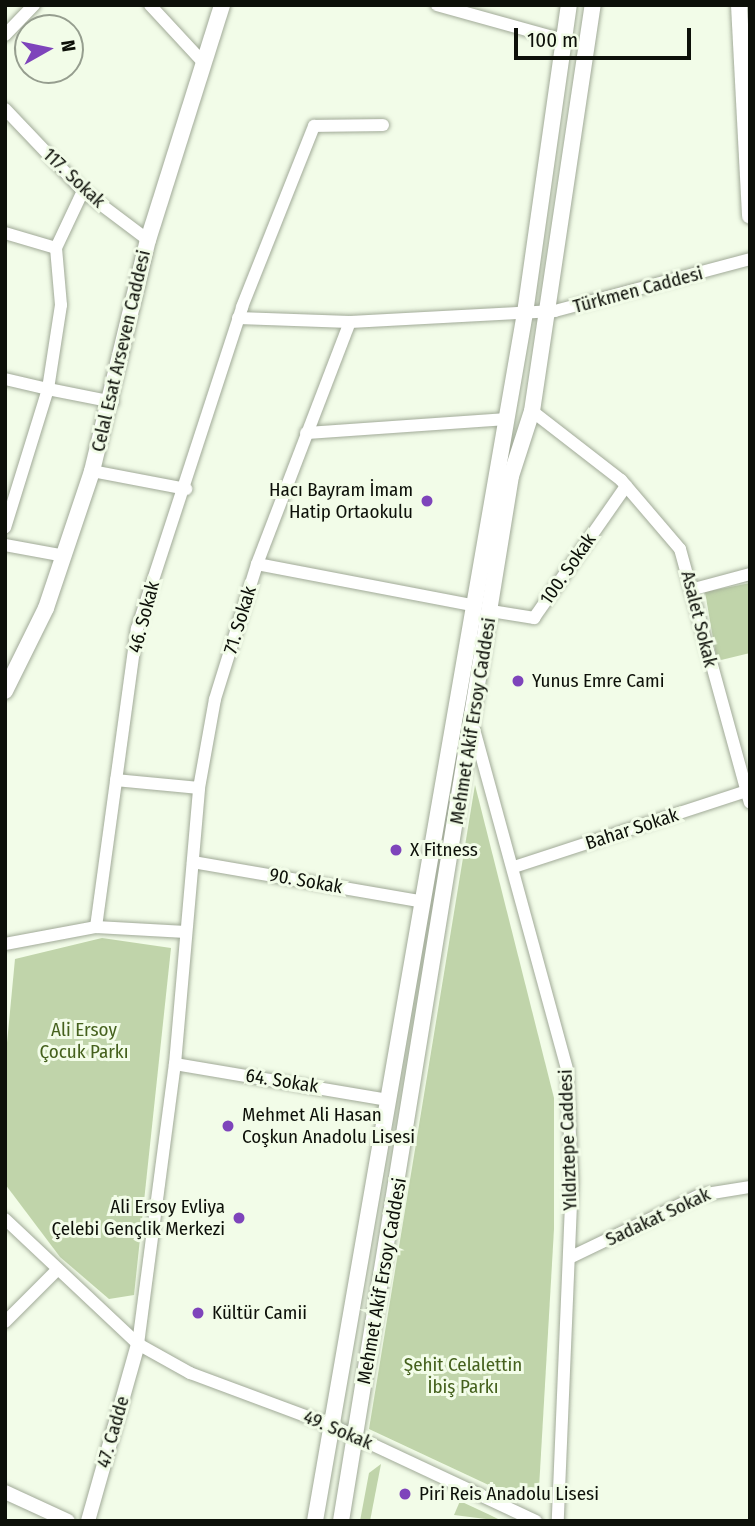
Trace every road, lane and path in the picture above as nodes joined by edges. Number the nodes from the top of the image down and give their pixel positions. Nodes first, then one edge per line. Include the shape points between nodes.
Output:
1 (34, 5) edge
2 (150, 5) edge
3 (222, 5) edge
4 (437, 5) edge
5 (569, 5) edge
6 (593, 5) edge
7 (739, 5) edge
8 (5, 35) edge
9 (563, 40) junction
10 (201, 60) junction
11 (5, 110) edge
12 (383, 125) dead end
13 (748, 181) edge
14 (83, 191) junction
15 (750, 216) edge
16 (5, 233) edge
17 (148, 240) junction
18 (56, 248) junction
19 (750, 259) edge
20 (542, 312) junction
21 (525, 313) junction
22 (238, 318) junction
23 (350, 322) junction
24 (5, 379) edge
25 (48, 389) junction
26 (113, 402) junction
27 (532, 411) junction
28 (505, 419) junction
29 (306, 433) junction
30 (92, 471) junction
31 (626, 486) junction
32 (186, 489) junction
33 (5, 527) edge
34 (5, 545) edge
35 (65, 556) junction
36 (257, 564) junction
37 (750, 575) edge
38 (694, 589) junction
39 (471, 605) junction
40 (491, 611) junction
41 (5, 691) edge
42 (474, 729) junction
43 (116, 780) junction
44 (199, 788) junction
45 (748, 795) edge
46 (193, 862) junction
47 (514, 867) junction
48 (419, 901) junction
49 (96, 928) junction
50 (186, 932) junction
51 (5, 944) edge
52 (174, 1064) junction
53 (388, 1100) junction
54 (750, 1187) edge
55 (5, 1219) edge
56 (569, 1258) junction
57 (55, 1272) junction
58 (5, 1322) edge
59 (138, 1344) junction
60 (335, 1427) junction
61 (355, 1437) junction
62 (5, 1492) edge
63 (68, 1521) edge
64 (88, 1521) edge
65 (316, 1521) edge
66 (341, 1521) edge
67 (536, 1521) edge
68 (558, 1521) edge

1 - 8 street
2 - 10 street
3 - 10 main road, Celal Esat Arseven Caddesi
4 - 9 street
5 - 9 main road, Mehmet Akif Ersoy Caddesi
6 - 20 main road, Mehmet Akif Ersoy Caddesi
7 - 13 main road
9 - 21 main road, Mehmet Akif Ersoy Caddesi
10 - 17 main road, Celal Esat Arseven Caddesi
11 - 14 street, 117. Sokak
12 - 22 street, 46. Sokak via 314,126
13 - 15 main road
14 - 17 street, 117. Sokak
14 - 18 street
16 - 18 street
17 - 26 main road, Celal Esat Arseven Caddesi
18 - 25 street via 61,306
19 - 20 street, Türkmen Caddesi
20 - 21 street, Türkmen Caddesi
20 - 27 main road, Mehmet Akif Ersoy Caddesi
21 - 23 street, Türkmen Caddesi
21 - 28 main road, Mehmet Akif Ersoy Caddesi
22 - 23 street, Türkmen Caddesi
22 - 32 street, 46. Sokak
23 - 29 street, 71. Sokak
24 - 25 street
25 - 26 street
25 - 33 street
26 - 30 main road, Celal Esat Arseven Caddesi
27 - 31 street, Asalet Sokak
27 - 40 main road, Mehmet Akif Ersoy Caddesi via 511,476
28 - 29 street
28 - 39 main road, Mehmet Akif Ersoy Caddesi
29 - 36 street, 71. Sokak
30 - 32 street
30 - 35 main road, Celal Esat Arseven Caddesi
31 - 38 street, Asalet Sokak via 680,549
31 - 40 street, 100. Sokak via 534,618
32 - 43 street, 46. Sokak via 137,629
34 - 35 street
35 - 41 main road, Celal Esat Arseven Caddesi
36 - 39 street
36 - 44 street, 71. Sokak via 215,699
37 - 38 street
38 - 45 street, Asalet Sokak
39 - 48 main road, Mehmet Akif Ersoy Caddesi
40 - 42 main road, Mehmet Akif Ersoy Caddesi
42 - 47 street, Yıldıztepe Caddesi
42 - 61 main road, Mehmet Akif Ersoy Caddesi
43 - 44 street
43 - 49 street, 46. Sokak
44 - 46 street, 71. Sokak
45 - 47 street, Bahar Sokak
46 - 48 street, 90. Sokak
46 - 50 street, 71. Sokak
47 - 56 street, Yıldıztepe Caddesi via 567,1069
48 - 53 main road, Mehmet Akif Ersoy Caddesi
49 - 50 street
49 - 51 street
50 - 52 street, 71. Sokak
52 - 53 street, 64. Sokak
52 - 59 street, 71. Sokak
53 - 60 main road, Mehmet Akif Ersoy Caddesi
54 - 56 street, Sadakat Sokak via 700,1195
55 - 57 street, 49. Sokak
56 - 68 street, Yıldıztepe Caddesi
57 - 58 street
57 - 59 street, 49. Sokak
59 - 60 street, 49. Sokak via 190,1373
59 - 64 street, 47. Cadde
60 - 61 street, 49. Sokak
60 - 65 main road, Mehmet Akif Ersoy Caddesi
61 - 66 main road, Mehmet Akif Ersoy Caddesi
61 - 67 street, 49. Sokak
62 - 63 street

